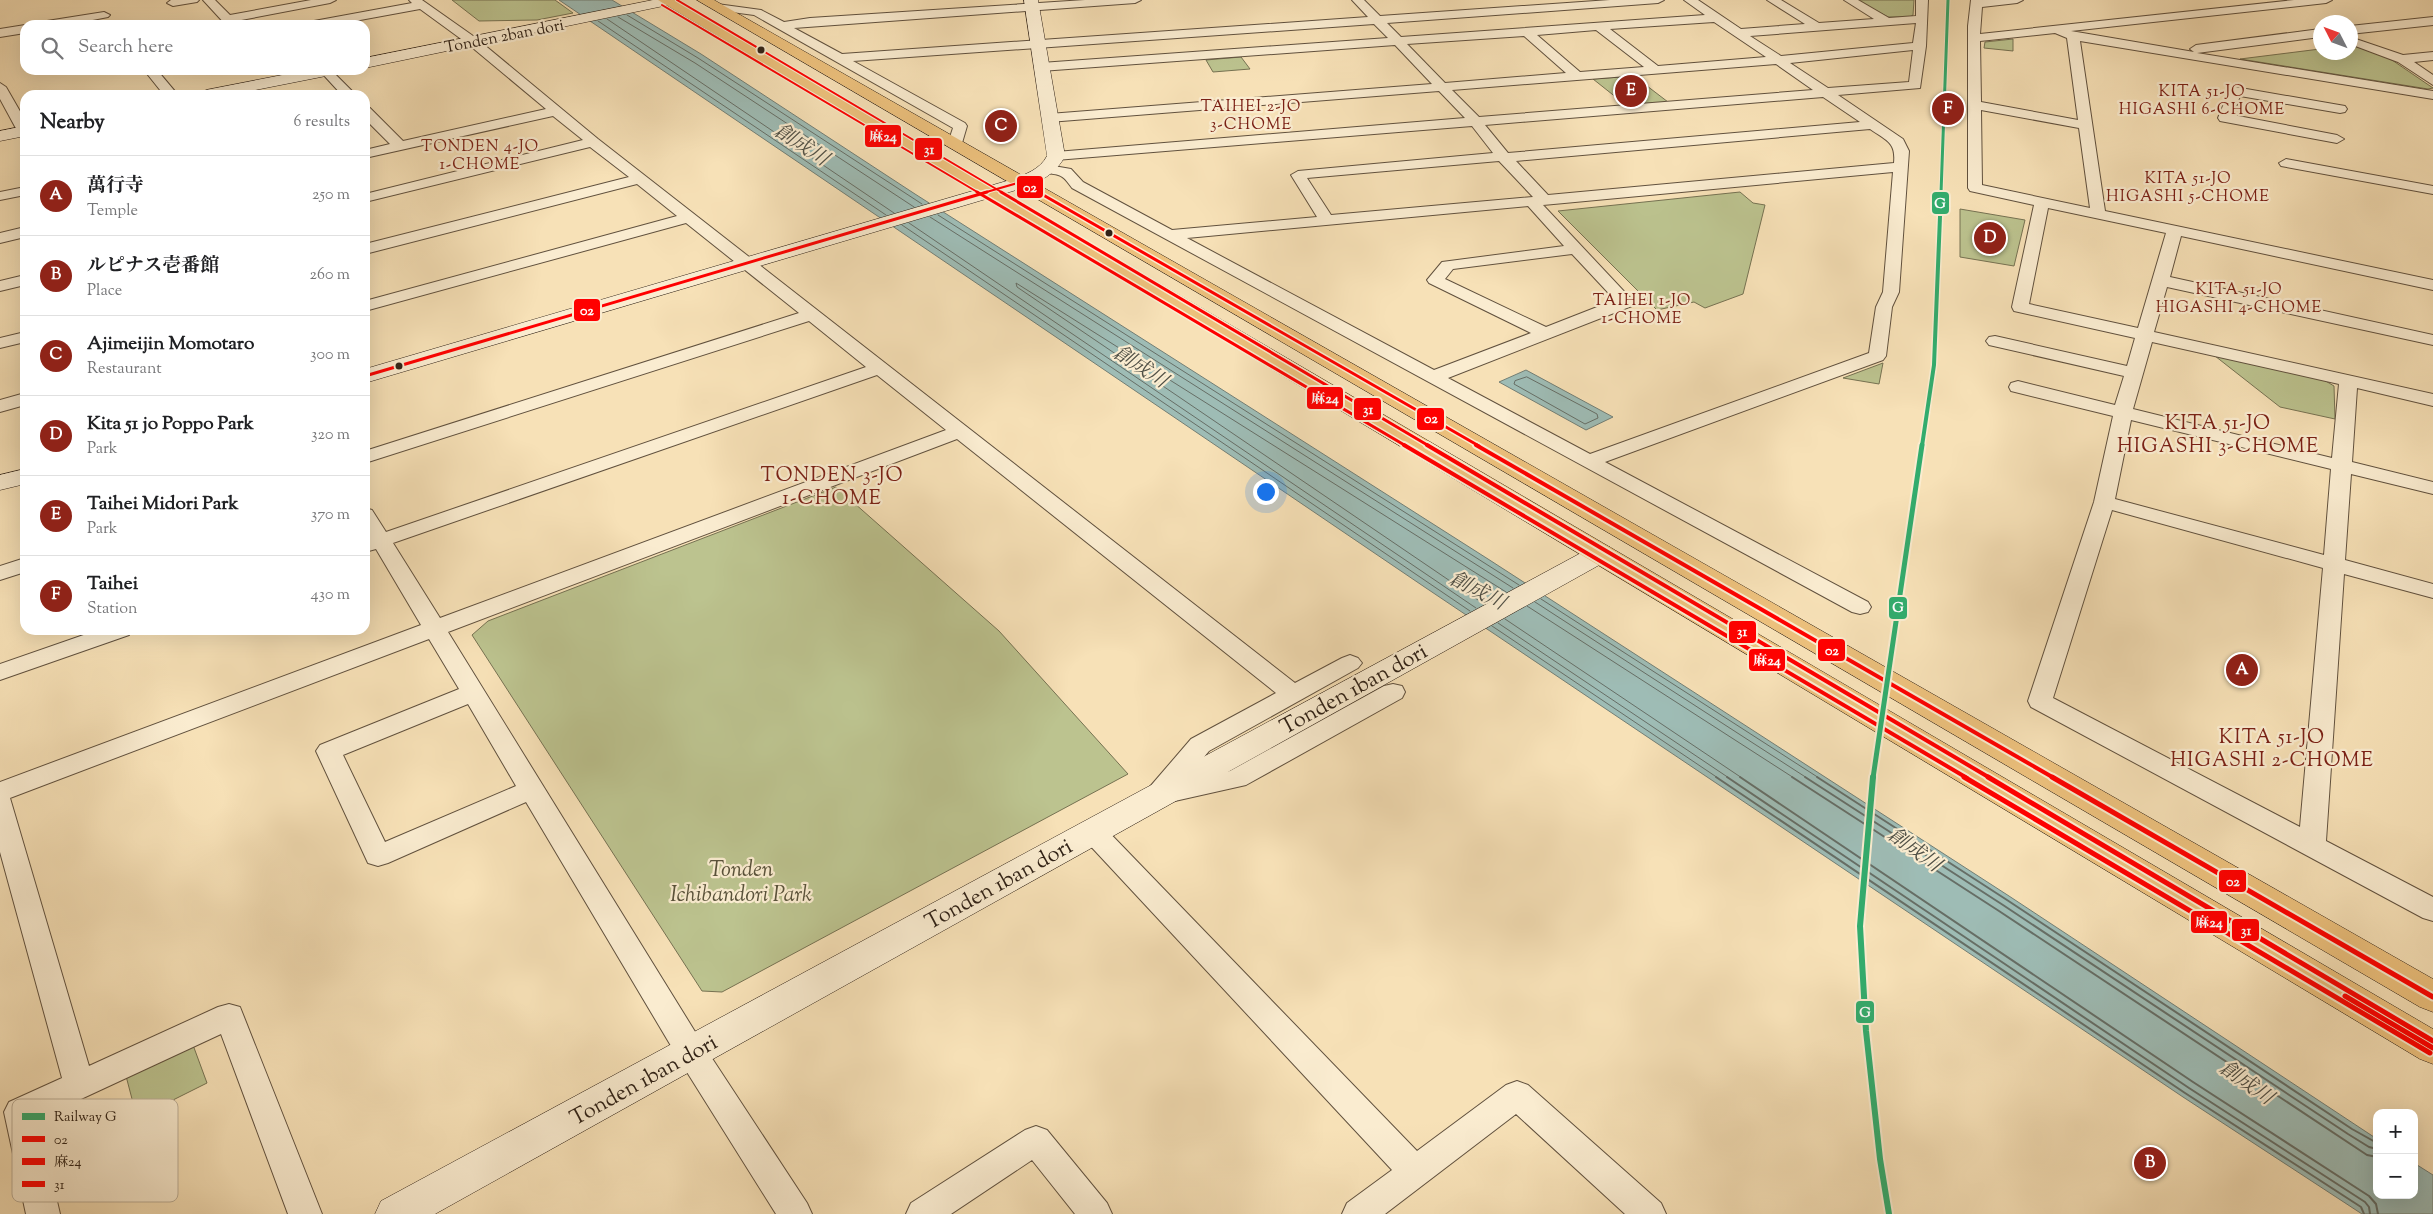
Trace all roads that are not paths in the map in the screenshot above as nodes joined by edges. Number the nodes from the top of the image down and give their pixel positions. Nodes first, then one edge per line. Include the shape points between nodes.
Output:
1 (193, 0) edge
2 (209, 0) edge
3 (330, 0) edge
4 (668, 0) edge
5 (1135, 0) edge
6 (1358, 0) edge
7 (1658, 0) edge
8 (1690, 0) edge
9 (1773, 0) edge
10 (1850, 0) edge
11 (1922, 0) edge
12 (2017, 0) edge
13 (2245, 0) edge
14 (2326, 0) edge
15 (1977, 2) edge
16 (173, 3) dead end
17 (418, 3) edge
18 (710, 3) edge
19 (1031, 3) edge
20 (2263, 7) junction
21 (2289, 17) dead end
22 (1717, 18) junction
23 (1922, 19) junction
24 (67, 20) edge
25 (109, 20) edge
26 (228, 20) edge
27 (239, 20) edge
28 (338, 20) edge
29 (1377, 20) junction
30 (2433, 20) edge
31 (1886, 21) junction
32 (2305, 23) dead end
33 (782, 26) junction
34 (2313, 26) edge
35 (1599, 27) junction
36 (1816, 27) junction
37 (2358, 29) edge
38 (20, 30) edge
39 (2058, 30) junction
40 (1527, 32) junction
41 (0, 33) edge
42 (1739, 33) junction
43 (2313, 34) edge
44 (2073, 36) junction
45 (1974, 38) junction
46 (472, 41) junction
47 (1397, 41) junction
48 (2358, 43) edge
49 (1038, 44) junction
50 (1920, 46) junction
51 (2170, 52) junction
52 (2433, 56) edge
53 (842, 58) junction
54 (1780, 60) junction
55 (2402, 60) junction
56 (370, 62) edge
57 (1041, 67) junction
58 (1656, 70) junction
59 (154, 75) edge
60 (296, 75) edge
61 (332, 75) edge
62 (1578, 77) junction
63 (2342, 80) junction
64 (2433, 81) edge
65 (0, 87) edge
66 (1443, 87) junction
67 (167, 90) edge
68 (243, 90) edge
69 (345, 90) edge
70 (1826, 92) junction
71 (2433, 95) edge
72 (1976, 105) junction
73 (556, 111) junction
74 (370, 116) edge
75 (1049, 118) junction
76 (1476, 121) junction
77 (20, 124) edge
78 (1874, 125) junction
79 (2084, 125) junction
80 (20, 132) edge
81 (0, 136) edge
82 (2337, 139) junction
83 (593, 142) junction
84 (955, 144) junction
85 (400, 146) junction
86 (370, 153) edge
87 (1504, 157) junction
88 (1052, 163) junction
89 (2286, 163) dead end
90 (1902, 167) junction
91 (640, 178) junction
92 (1021, 182) junction
93 (2433, 190) edge
94 (20, 192) edge
95 (988, 192) junction
96 (0, 196) edge
97 (370, 197) edge
98 (1538, 200) junction
99 (2042, 202) junction
100 (2098, 214) junction
101 (688, 217) junction
102 (1327, 221) junction
103 (2175, 230) junction
104 (20, 233) edge
105 (1169, 235) junction
106 (0, 238) edge
107 (370, 248) edge
108 (1576, 249) junction
109 (748, 263) junction
110 (2160, 280) junction
111 (20, 281) edge
112 (2433, 285) edge
113 (0, 286) edge
114 (370, 305) edge
115 (813, 314) junction
116 (1546, 333) junction
117 (2145, 334) junction
118 (20, 338) edge
119 (2433, 340) edge
120 (1995, 341) dead end
121 (0, 343) edge
122 (880, 368) junction
123 (2134, 373) junction
124 (370, 375) edge
125 (1433, 377) junction
126 (2348, 381) junction
127 (2018, 387) dead end
128 (2433, 400) edge
129 (20, 401) edge
130 (0, 406) edge
131 (2123, 412) junction
132 (958, 432) junction
133 (370, 455) edge
134 (1588, 461) junction
135 (2342, 466) junction
136 (20, 477) edge
137 (0, 483) edge
138 (2433, 488) edge
139 (2104, 502) junction
140 (373, 544) edge
141 (1601, 553) junction
142 (2335, 564) junction
143 (20, 567) edge
144 (0, 573) edge
145 (2433, 591) edge
146 (1860, 607) dead end
147 (435, 629) junction
148 (107, 635) edge
149 (1350, 663) dead end
150 (0, 672) edge
151 (474, 692) junction
152 (1393, 692) dead end
153 (1293, 694) junction
154 (533, 789) junction
155 (0, 792) edge
156 (1157, 796) junction
157 (0, 804) edge
158 (1092, 831) junction
159 (2312, 846) junction
160 (2433, 910) edge
161 (2433, 998) edge
162 (2433, 1048) edge
163 (691, 1052) junction
164 (79, 1084) junction
165 (47, 1099) edge
166 (1415, 1171) junction
167 (1368, 1211) edge
168 (305, 1214) edge
169 (396, 1214) edge
170 (796, 1214) edge
171 (923, 1214) edge
172 (1095, 1214) edge
173 (1649, 1214) edge

1 - 16 street
2 - 26 street
3 - 27 street
4 - 46 street, Tonden 2ban dori
4 - 95 highway
5 - 19 street
6 - 29 street
7 - 29 street
8 - 22 street
9 - 36 street
10 - 31 street
11 - 23 street
12 - 15 street
13 - 20 street
14 - 20 street
15 - 45 street
17 - 28 street
17 - 46 street
18 - 33 street via 757,12
18 - 84 highway
19 - 33 street
19 - 49 street
20 - 21 street
20 - 39 street
22 - 35 street
22 - 42 street
23 - 31 street
23 - 50 street
24 - 25 street via 102,11
29 - 47 street
29 - 49 street
30 - 37 street
31 - 36 street
32 - 34 street
33 - 53 street
35 - 40 street
35 - 58 street
36 - 42 street
38 - 41 street
39 - 44 street
39 - 45 street
40 - 47 street
40 - 62 street
42 - 54 street
43 - 51 street
44 - 51 street
44 - 79 street
45 - 72 street
46 - 56 street, Tonden 2ban dori
46 - 73 street
47 - 57 street
47 - 66 street
48 - 55 street
49 - 53 street
49 - 57 street
50 - 54 street
50 - 70 street via 1915,85
51 - 63 street
52 - 55 street
53 - 84 street via 960,126
54 - 58 street
54 - 70 street
55 - 64 street
57 - 75 street
58 - 62 street
59 - 67 street
60 - 68 street
61 - 69 street
62 - 66 street
63 - 71 street
63 - 82 street
65 - 77 street
66 - 75 street
66 - 76 street
70 - 76 street
70 - 78 street
72 - 79 street
72 - 99 street via 1976,188
73 - 83 street
73 - 85 street
74 - 85 street
75 - 88 street
76 - 87 street
76 - 88 street
78 - 87 street
78 - 90 street via 1898,142 1902,151
79 - 100 street
80 - 81 street
82 - 82 street via 2225,118 2235,91
82 - 89 street
82 - 93 street
83 - 91 street
83 - 97 street
84 - 92 highway
85 - 86 street
87 - 98 street
87 - 102 street via 1298,174
88 - 92 street
88 - 105 street via 1068,171 1077,185
90 - 98 street
90 - 134 street via 1891,292 1884,307 1877,356
91 - 101 street
91 - 107 street
92 - 95 street
92 - 161 highway
94 - 96 street
95 - 109 street
95 - 141 highway
98 - 102 street
98 - 108 street
99 - 100 street
99 - 117 street via 2020,307
100 - 103 street
101 - 109 street
101 - 114 street
102 - 105 street
103 - 110 street
103 - 112 street
104 - 106 street
105 - 125 street
108 - 116 street via 1626,302
108 - 116 street via 1448,265 1435,280
109 - 115 street
109 - 124 street
110 - 117 street
110 - 119 street
111 - 113 street
115 - 122 street
115 - 133 street
116 - 125 street
117 - 123 street
117 - 126 street
118 - 121 street
120 - 123 street
122 - 132 street
122 - 140 street
123 - 131 street
125 - 134 street
126 - 128 street
126 - 135 street
127 - 131 street
129 - 130 street
131 - 135 street
131 - 139 street
132 - 147 street
132 - 153 street
134 - 146 street
135 - 138 street
135 - 142 street
136 - 137 street
139 - 142 street
139 - 159 street via 2040,701
140 - 147 street
141 - 156 street, Tonden 1ban dori
141 - 162 highway
142 - 145 street
142 - 159 street
143 - 144 street
147 - 151 street
147 - 155 street
148 - 150 street
149 - 153 street
151 - 154 street
151 - 154 street via 329,751 378,856
152 - 156 street via 1238,779
153 - 156 street via 1200,746
154 - 163 street
156 - 158 street, Tonden 1ban dori
157 - 164 street
158 - 163 street, Tonden 1ban dori
158 - 166 street
159 - 160 street
163 - 169 street, Tonden 1ban dori
163 - 170 street
164 - 165 street
164 - 168 street via 228,1016
166 - 167 street
166 - 173 street via 1517,1094
171 - 172 street via 1036,1140

